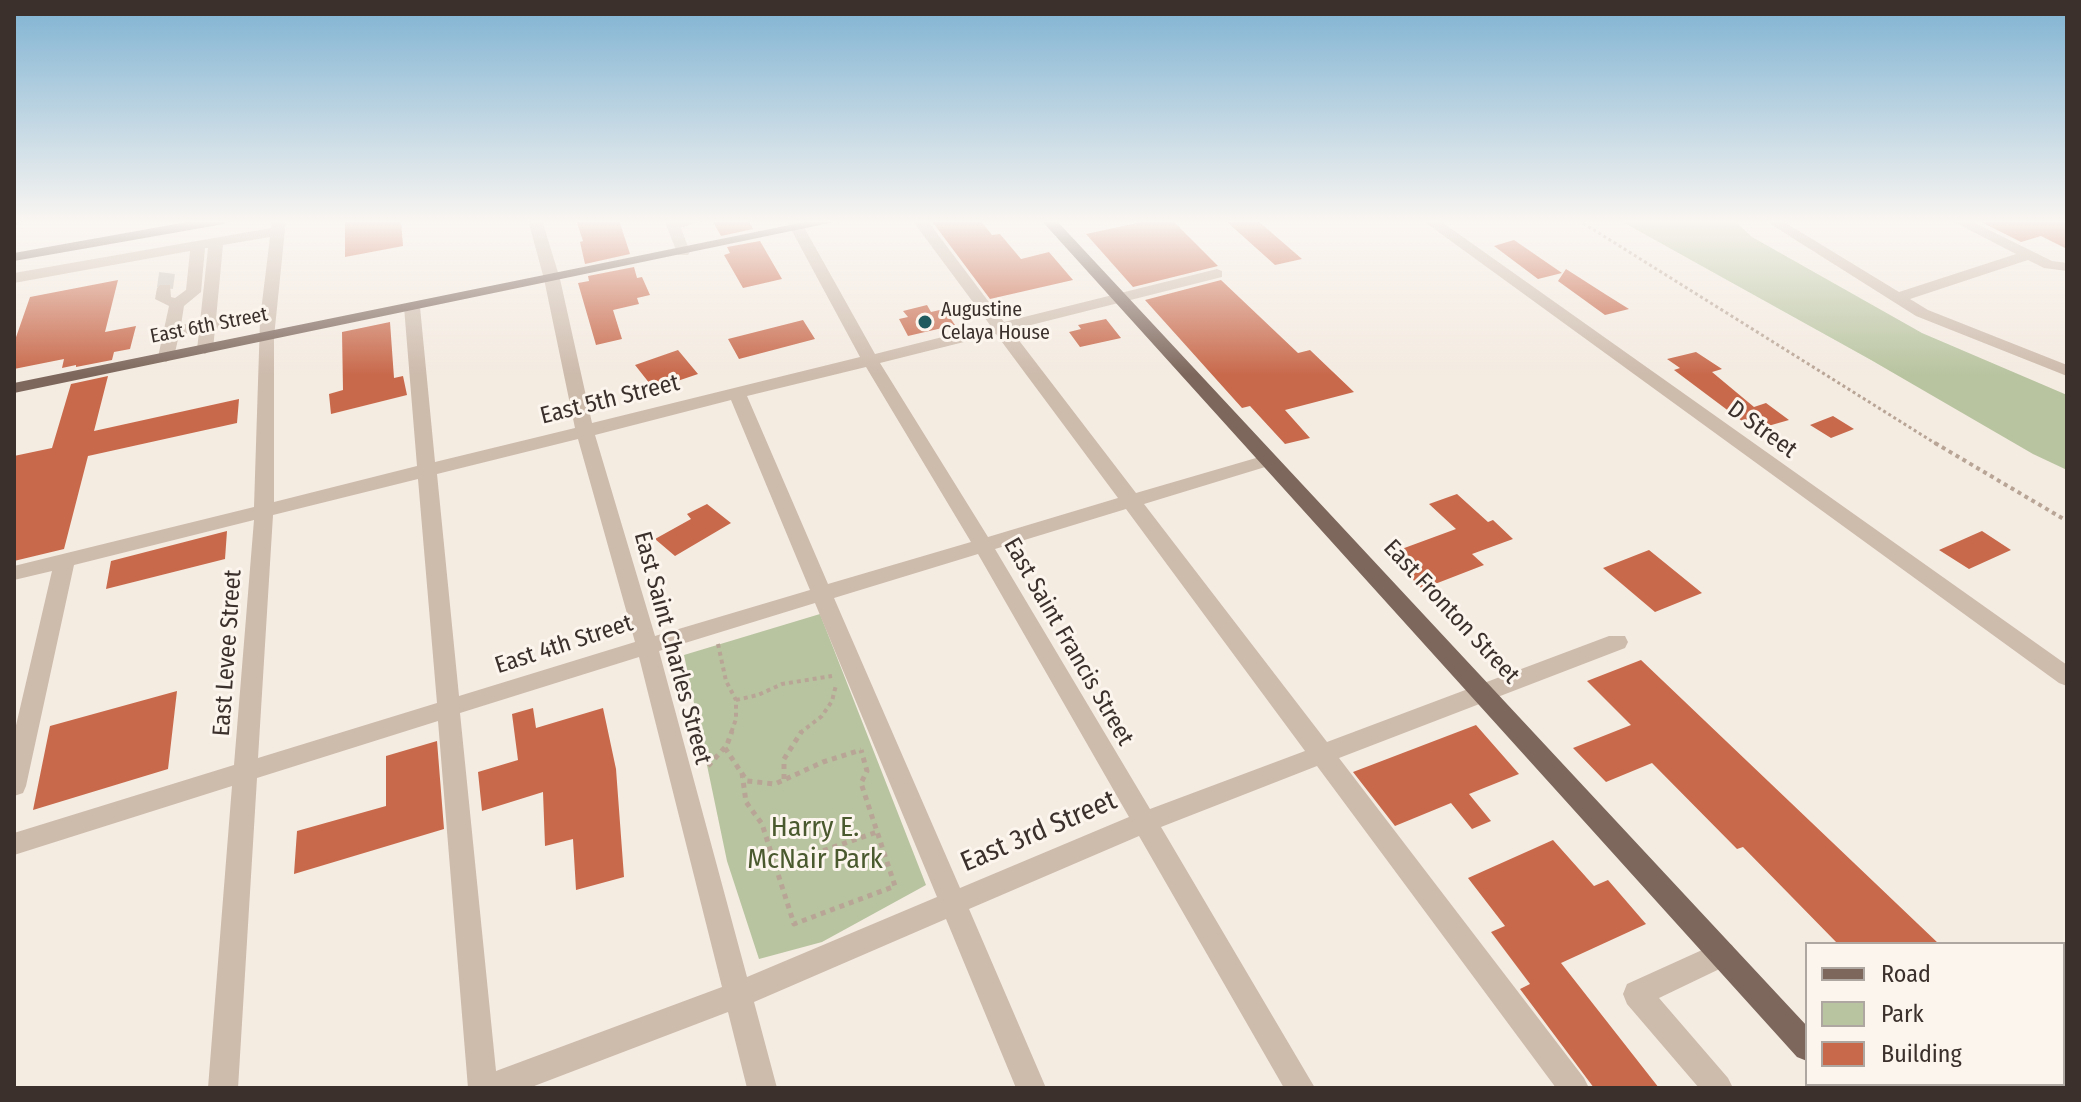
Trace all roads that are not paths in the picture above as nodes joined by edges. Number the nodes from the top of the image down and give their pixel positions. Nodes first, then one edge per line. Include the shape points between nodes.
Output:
1 (61, 271) edge
2 (195, 271) edge
3 (213, 271) edge
4 (273, 271) edge
5 (550, 271) edge
6 (589, 271) edge
7 (821, 271) edge
8 (959, 271) edge
9 (1094, 271) edge
10 (1501, 271) edge
11 (1855, 271) edge
12 (1979, 271) edge
13 (1217, 274) dead end
14 (14, 278) edge
15 (552, 279) junction
16 (165, 288) tunnel mouth
17 (1898, 298) junction
18 (1120, 300) junction
19 (177, 304) junction
20 (412, 307) junction
21 (269, 314) junction
22 (208, 325) junction
23 (1002, 328) junction
24 (171, 332) junction
25 (266, 337) junction
26 (205, 349) junction
27 (166, 357) junction
28 (870, 360) junction
29 (2067, 371) edge
30 (14, 388) edge
31 (737, 393) junction
32 (585, 431) junction
33 (1269, 460) junction
34 (427, 470) junction
35 (1132, 501) junction
36 (264, 510) junction
37 (983, 545) junction
38 (65, 560) junction
39 (14, 573) edge
40 (822, 593) junction
41 (1617, 642) dead end
42 (647, 646) junction
43 (2067, 677) edge
44 (1486, 694) junction
45 (448, 708) junction
46 (1323, 755) junction
47 (246, 773) junction
48 (14, 786) edge
49 (1142, 823) junction
50 (14, 844) edge
51 (953, 903) junction
52 (1722, 954) junction
53 (737, 995) junction
54 (1805, 1045) edge
55 (223, 1088) edge
56 (483, 1088) edge
57 (490, 1088) edge
58 (762, 1088) edge
59 (1031, 1088) edge
60 (1300, 1088) edge
61 (1574, 1088) edge
62 (1718, 1088) edge

1 - 14 street
2 - 19 street via 193,292
3 - 22 street
4 - 21 street, East Levee Street
5 - 15 street, East Saint Charles Street
6 - 15 main road, East 6th Street
7 - 28 street, East Saint Francis Street
8 - 23 street
9 - 18 main road, East Fronton Street
10 - 43 street, D Street
11 - 17 street
12 - 17 street
13 - 18 street, East 5th Street
15 - 20 main road, East 6th Street
15 - 32 street, East Saint Charles Street
16 - 19 street via 163,299
17 - 29 street via 1922,313
18 - 23 street, East 5th Street
18 - 33 main road, East Fronton Street
19 - 24 street
20 - 25 main road, East 6th Street
20 - 34 street
21 - 22 street
21 - 25 street, East Levee Street
22 - 24 street
22 - 26 street
23 - 28 street, East 5th Street
23 - 35 street
24 - 27 street
25 - 26 main road, East 6th Street
25 - 36 street, East Levee Street
26 - 27 main road, East 6th Street
27 - 30 main road, East 6th Street
28 - 31 street, East 5th Street
28 - 37 street, East Saint Francis Street
31 - 32 street, East 5th Street
31 - 40 street
32 - 34 street, East 5th Street
32 - 42 street, East Saint Charles Street
33 - 35 street, East 4th Street
33 - 44 main road, East Fronton Street
34 - 36 street, East 5th Street
34 - 45 street
35 - 37 street, East 4th Street
35 - 46 street
36 - 38 street, East 5th Street
36 - 47 street, East Levee Street
37 - 40 street, East 4th Street
37 - 49 street, East Saint Francis Street
38 - 39 street, East 5th Street
38 - 48 street
40 - 42 street, East 4th Street
40 - 51 street
41 - 44 street, East 3rd Street
42 - 45 street, East 4th Street
42 - 53 street, East Saint Charles Street
44 - 46 street, East 3rd Street
44 - 52 main road, East Fronton Street
45 - 47 street, East 4th Street
45 - 56 street
46 - 49 street, East 3rd Street
46 - 61 street
47 - 50 street, East 4th Street
47 - 55 street, East Levee Street
49 - 51 street, East 3rd Street
49 - 60 street, East Saint Francis Street
51 - 53 street, East 3rd Street
51 - 59 street
52 - 54 main road, East Fronton Street
52 - 62 street via 1637,994
53 - 57 street, East 3rd Street
53 - 58 street, East Saint Charles Street

